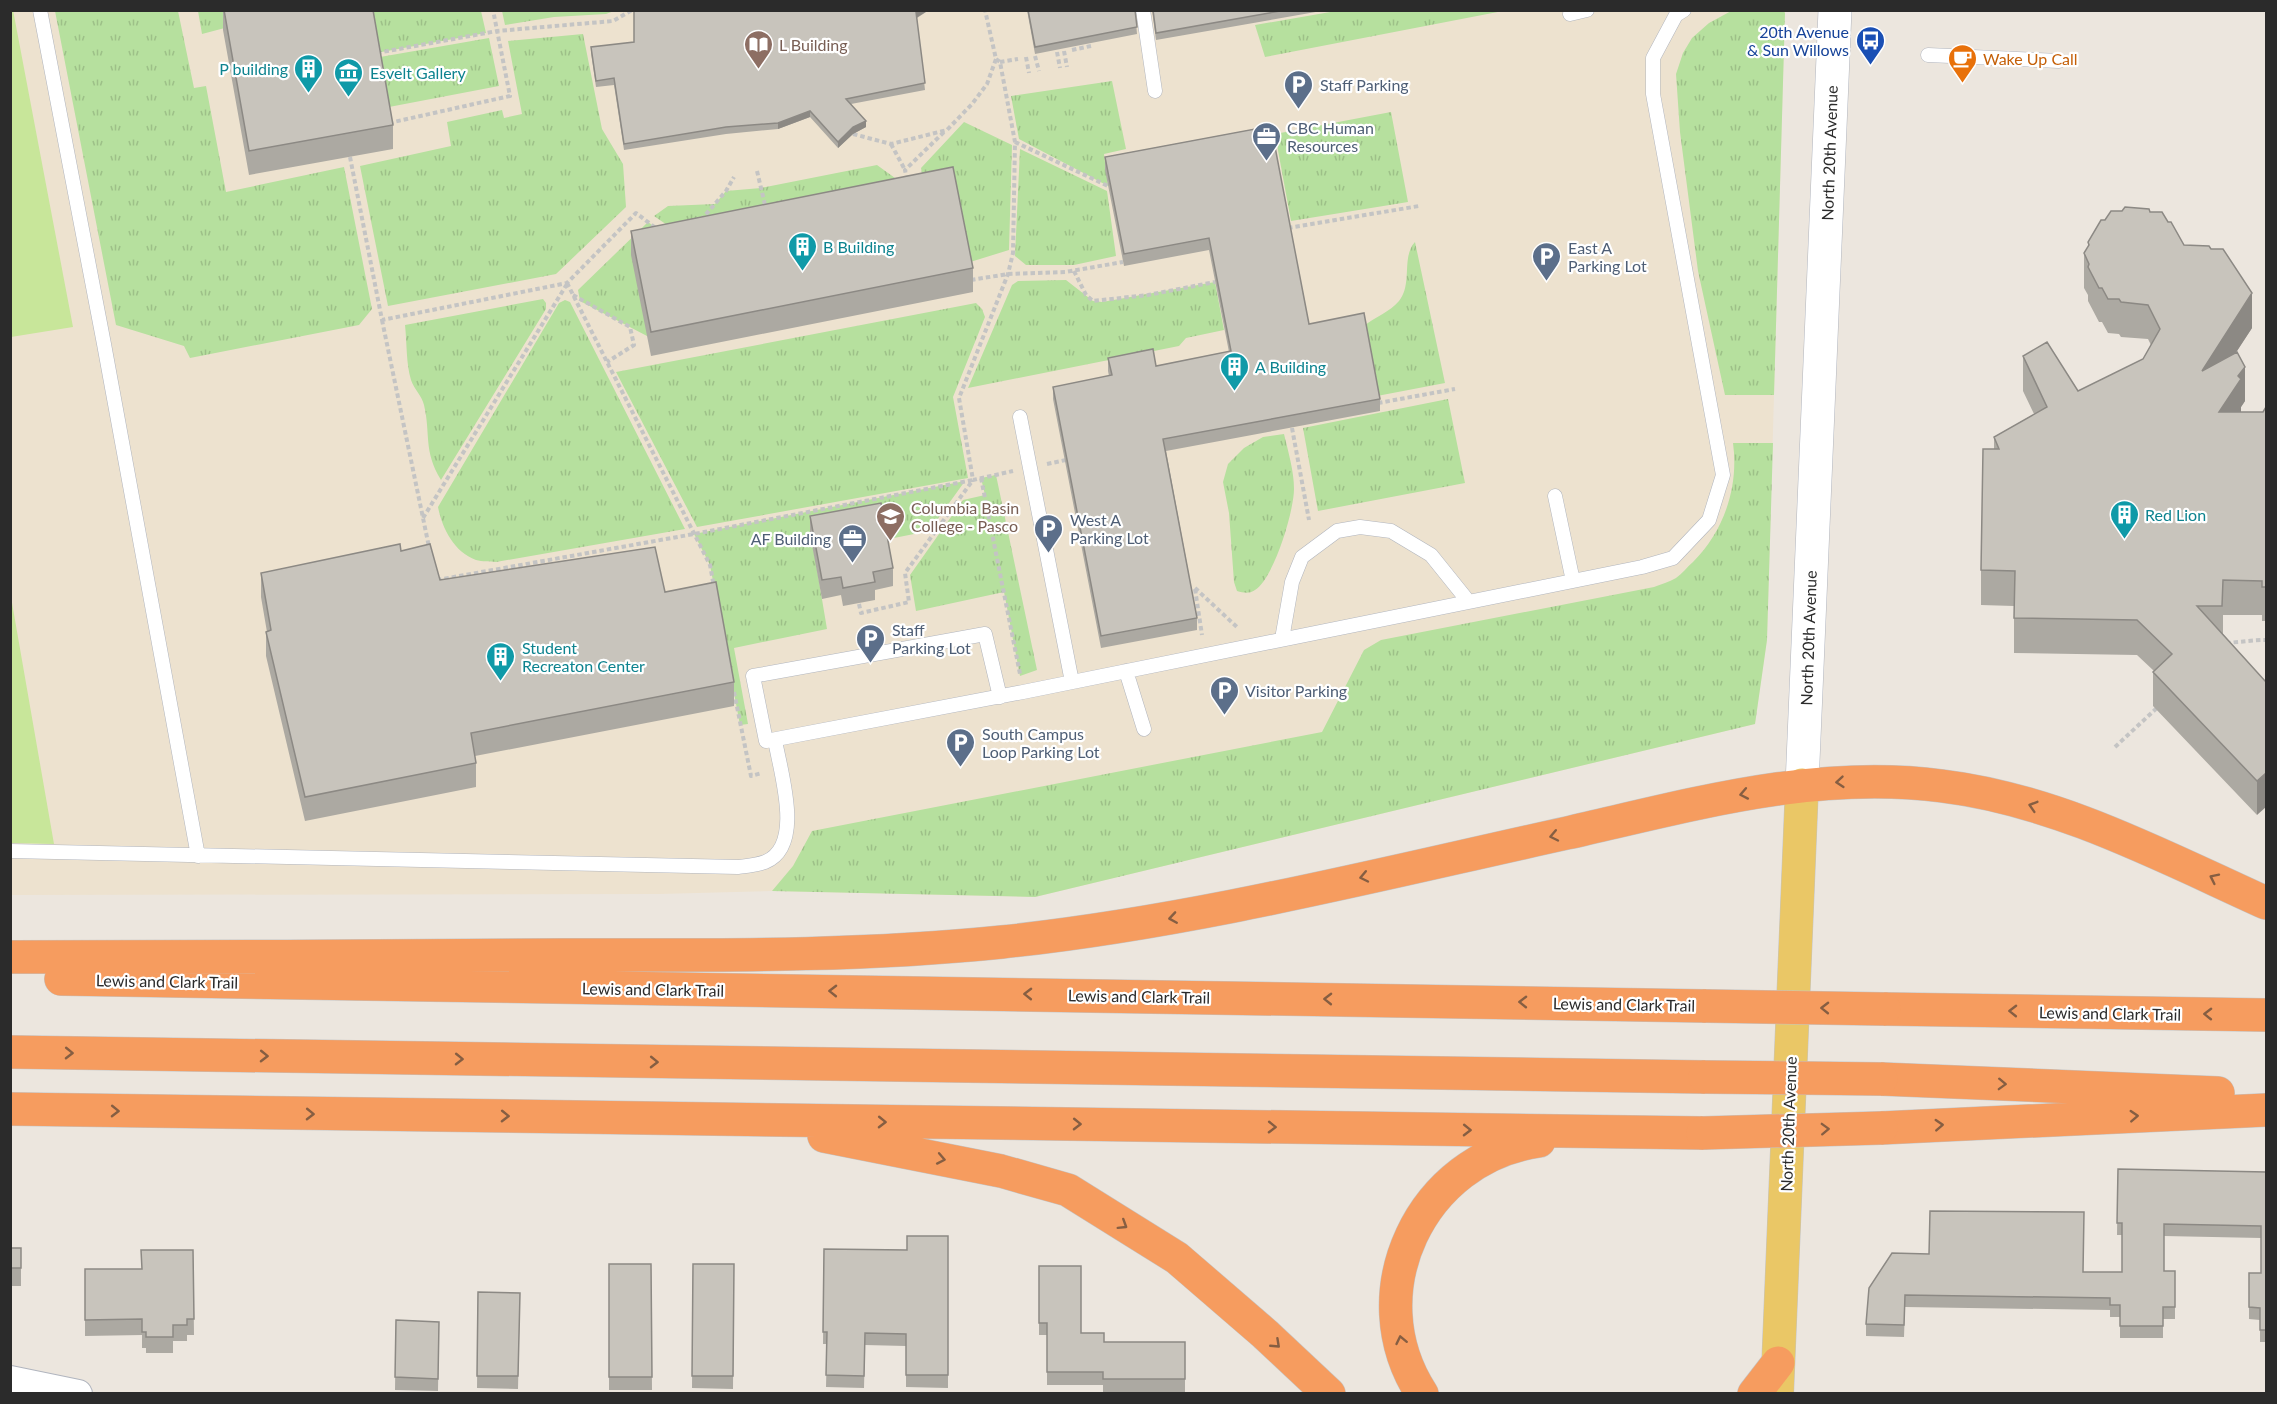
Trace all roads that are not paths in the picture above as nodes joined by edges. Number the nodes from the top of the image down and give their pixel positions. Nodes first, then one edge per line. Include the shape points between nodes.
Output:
1 (40, 10) edge
2 (1143, 10) edge
3 (1587, 10) edge
4 (1684, 10) edge
5 (1835, 10) edge
6 (1570, 14) dead end
7 (1928, 55) dead end
8 (2059, 61) dead end
9 (1155, 91) dead end
10 (1020, 417) dead end
11 (1555, 496) dead end
12 (1573, 581) junction
13 (1468, 602) junction
14 (1281, 639) junction
15 (1126, 671) junction
16 (1072, 682) junction
17 (999, 697) junction
18 (1144, 729) dead end
19 (776, 740) junction
20 (1802, 785) junction
21 (10, 851) edge
22 (198, 856) junction
23 (2266, 903) edge
24 (10, 957) edge
25 (10, 979) edge
26 (2266, 1015) edge
27 (10, 1052) edge
28 (2266, 1095) edge
29 (12, 1109) edge
30 (2266, 1110) edge
31 (634, 1118) junction
32 (1703, 1133) junction
33 (1778, 1378) edge
34 (10, 1380) edge
35 (78, 1394) edge
36 (1329, 1394) edge
37 (1422, 1394) edge
38 (1754, 1394) edge

1 - 22 lane
2 - 9 lane
3 - 6 lane
4 - 12 lane via 1676,15 1653,58 1653,94 1723,475 1709,520 1673,558
5 - 20 main road, North 20th Avenue
7 - 8 lane
10 - 16 lane
11 - 12 lane
12 - 13 lane
13 - 14 lane
13 - 14 lane via 1431,555 1391,531 1360,527 1337,531 1302,557 1292,582
14 - 15 lane
15 - 16 lane
15 - 18 lane
16 - 17 lane
17 - 19 lane
17 - 19 lane via 985,634 753,676 766,741
19 - 22 lane via 788,829 781,850 766,862 738,867
23 -> 20 highway via 2091,825 1984,793 1905,782 1859,780
20 -> 24 highway via 1750,792 1196,914 994,943 798,955
20 - 33 main road, North 20th Avenue
21 - 22 lane
26 -> 25 highway, Lewis and Clark Trail, bridge
27 -> 28 highway, bridge via 1881,1079
29 -> 31 highway
32 -> 30 highway, bridge
31 -> 32 highway
31 -> 36 highway via 813,1133 1001,1171 1068,1190 1177,1258
37 -> 32 highway via 1400,1341 1397,1287 1412,1235 1442,1190 1485,1158 1537,1142
33 - 38 highway
34 - 35 street

